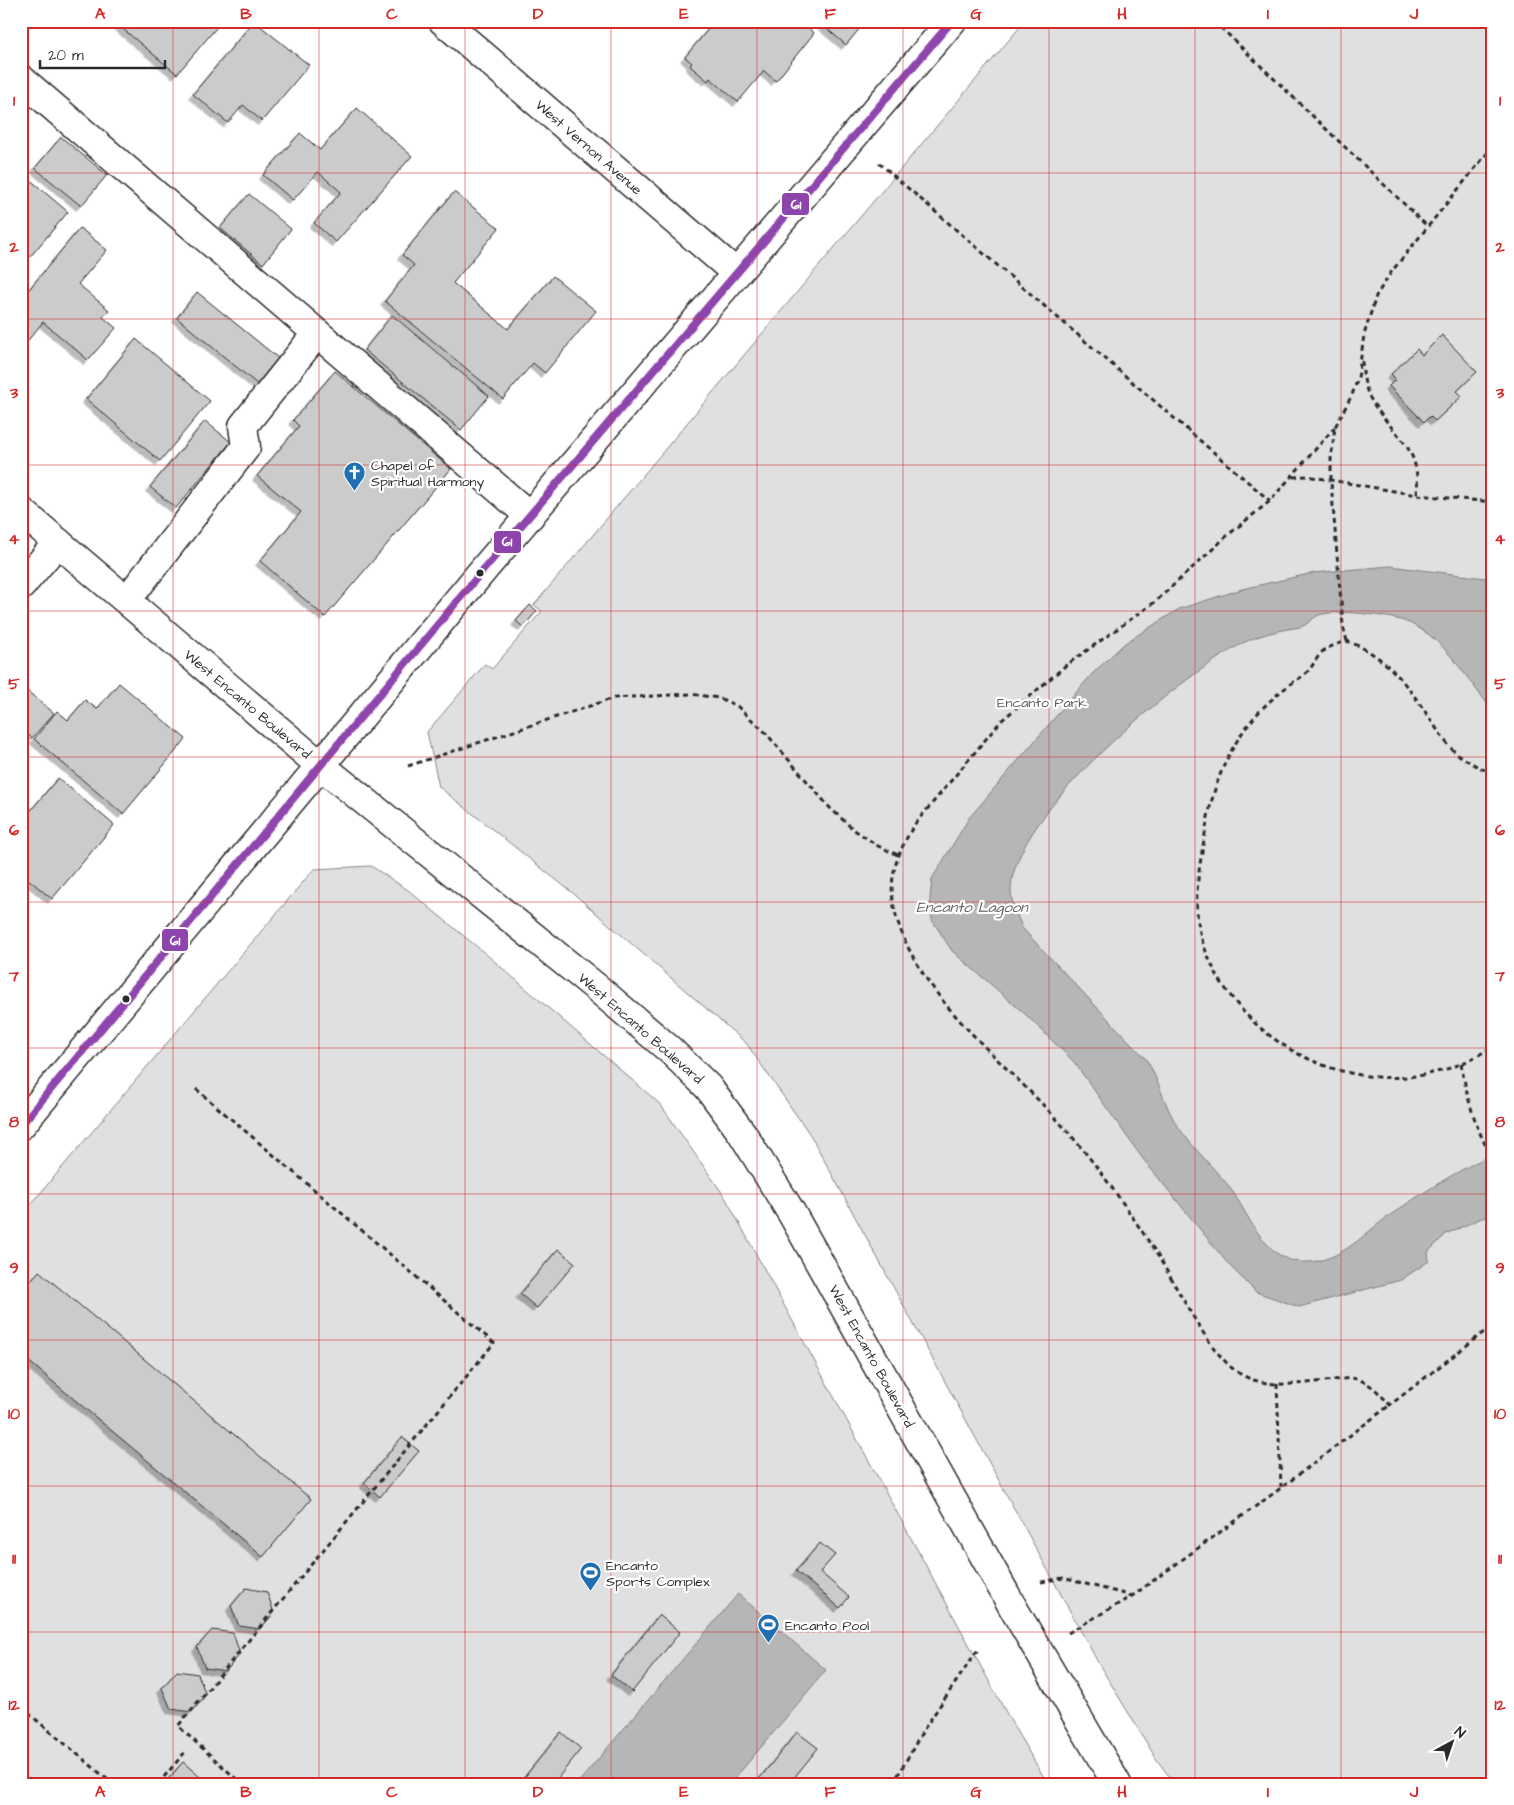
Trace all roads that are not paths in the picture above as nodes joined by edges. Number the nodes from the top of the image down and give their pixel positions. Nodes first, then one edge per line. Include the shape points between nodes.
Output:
1 (443, 21) edge
2 (941, 25) edge
3 (21, 79) edge
4 (735, 272) junction
5 (317, 333) junction
6 (21, 511) edge
7 (530, 516) junction
8 (58, 542) junction
9 (21, 586) edge
10 (127, 600) junction
11 (320, 765) junction
12 (21, 1125) edge
13 (1117, 1784) edge

1 - 4 street, West Vernon Avenue
2 - 4 street via 851,139
3 - 5 street
4 - 7 street
5 - 7 street
5 - 10 street via 243,426 246,447
6 - 8 street, West Encanto Boulevard
7 - 11 street
8 - 9 street
8 - 10 street, West Encanto Boulevard
10 - 11 street, West Encanto Boulevard
11 - 12 street
11 - 13 street, West Encanto Boulevard via 597,988 708,1087 742,1133 791,1212 1038,1651

